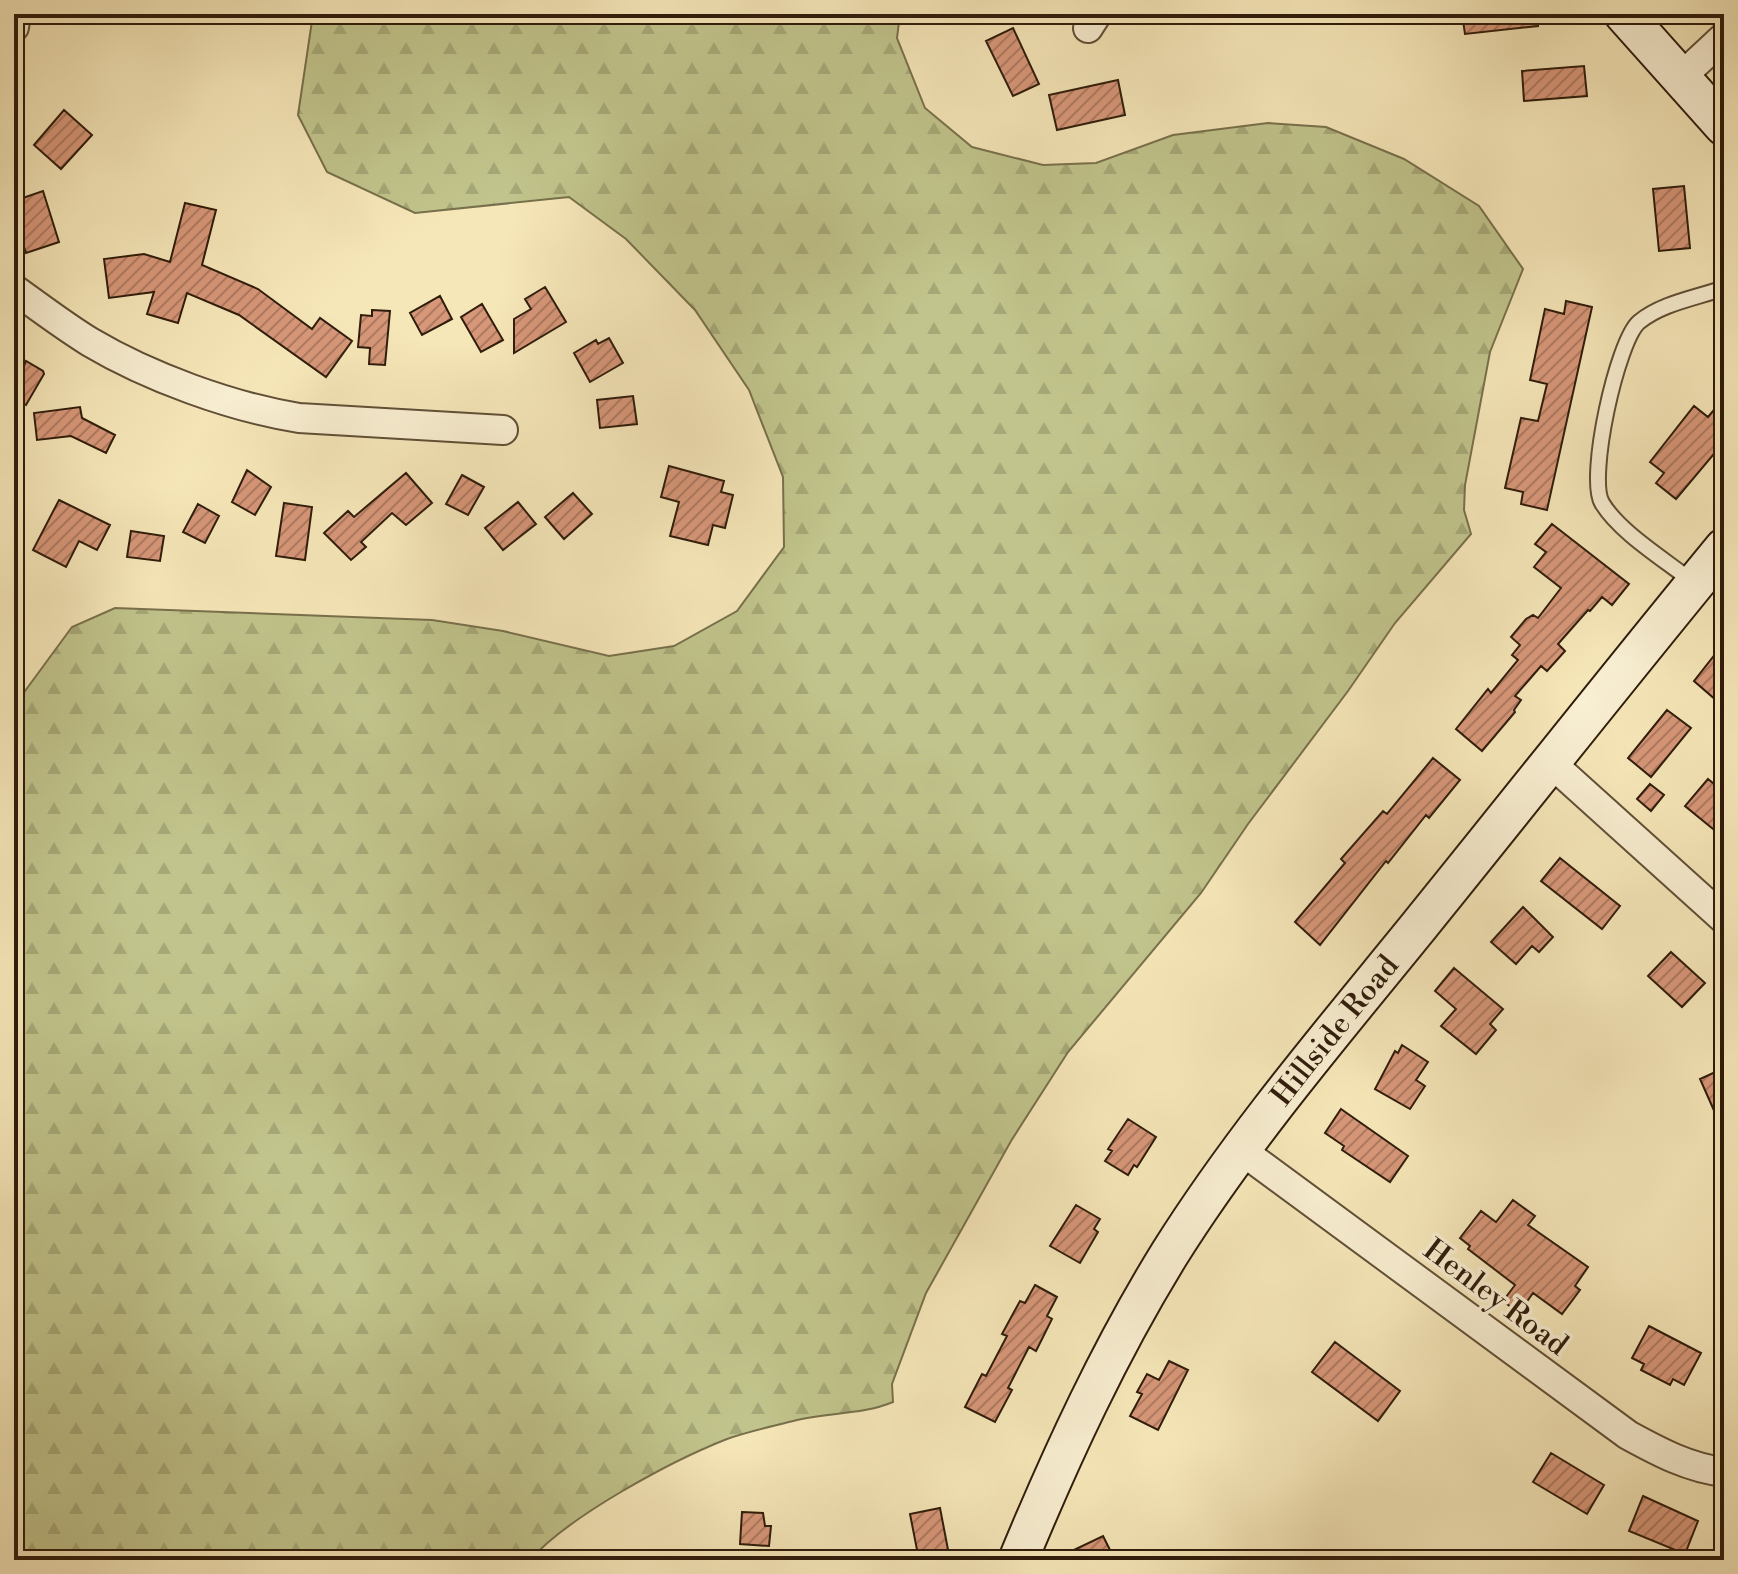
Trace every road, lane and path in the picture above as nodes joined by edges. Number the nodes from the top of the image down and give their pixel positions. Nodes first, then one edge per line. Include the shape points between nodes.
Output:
1 (16, 14) edge
2 (1624, 14) edge
3 (14, 27) edge
4 (1724, 37) edge
5 (1681, 77) junction
6 (1724, 126) edge
7 (1724, 288) edge
8 (14, 289) edge
9 (503, 430) dead end
10 (1724, 548) edge
11 (1695, 583) junction
12 (1550, 762) junction
13 (1724, 919) edge
14 (1241, 1150) junction
15 (1724, 1472) edge
16 (1018, 1560) edge

1 - 3 street
2 - 5 street
4 - 5 street
5 - 6 street
7 - 11 lane via 1654,310 1636,325 1617,374 1595,484 1615,519
8 - 9 street via 108,352 207,395 299,418
10 - 11 street, Hillside Road
11 - 12 street, Hillside Road
12 - 13 street
12 - 14 street, Hillside Road
14 - 15 street, Henley Road via 1628,1435 1666,1456
14 - 16 street, Hillside Road via 1169,1256 1123,1336 1081,1415

